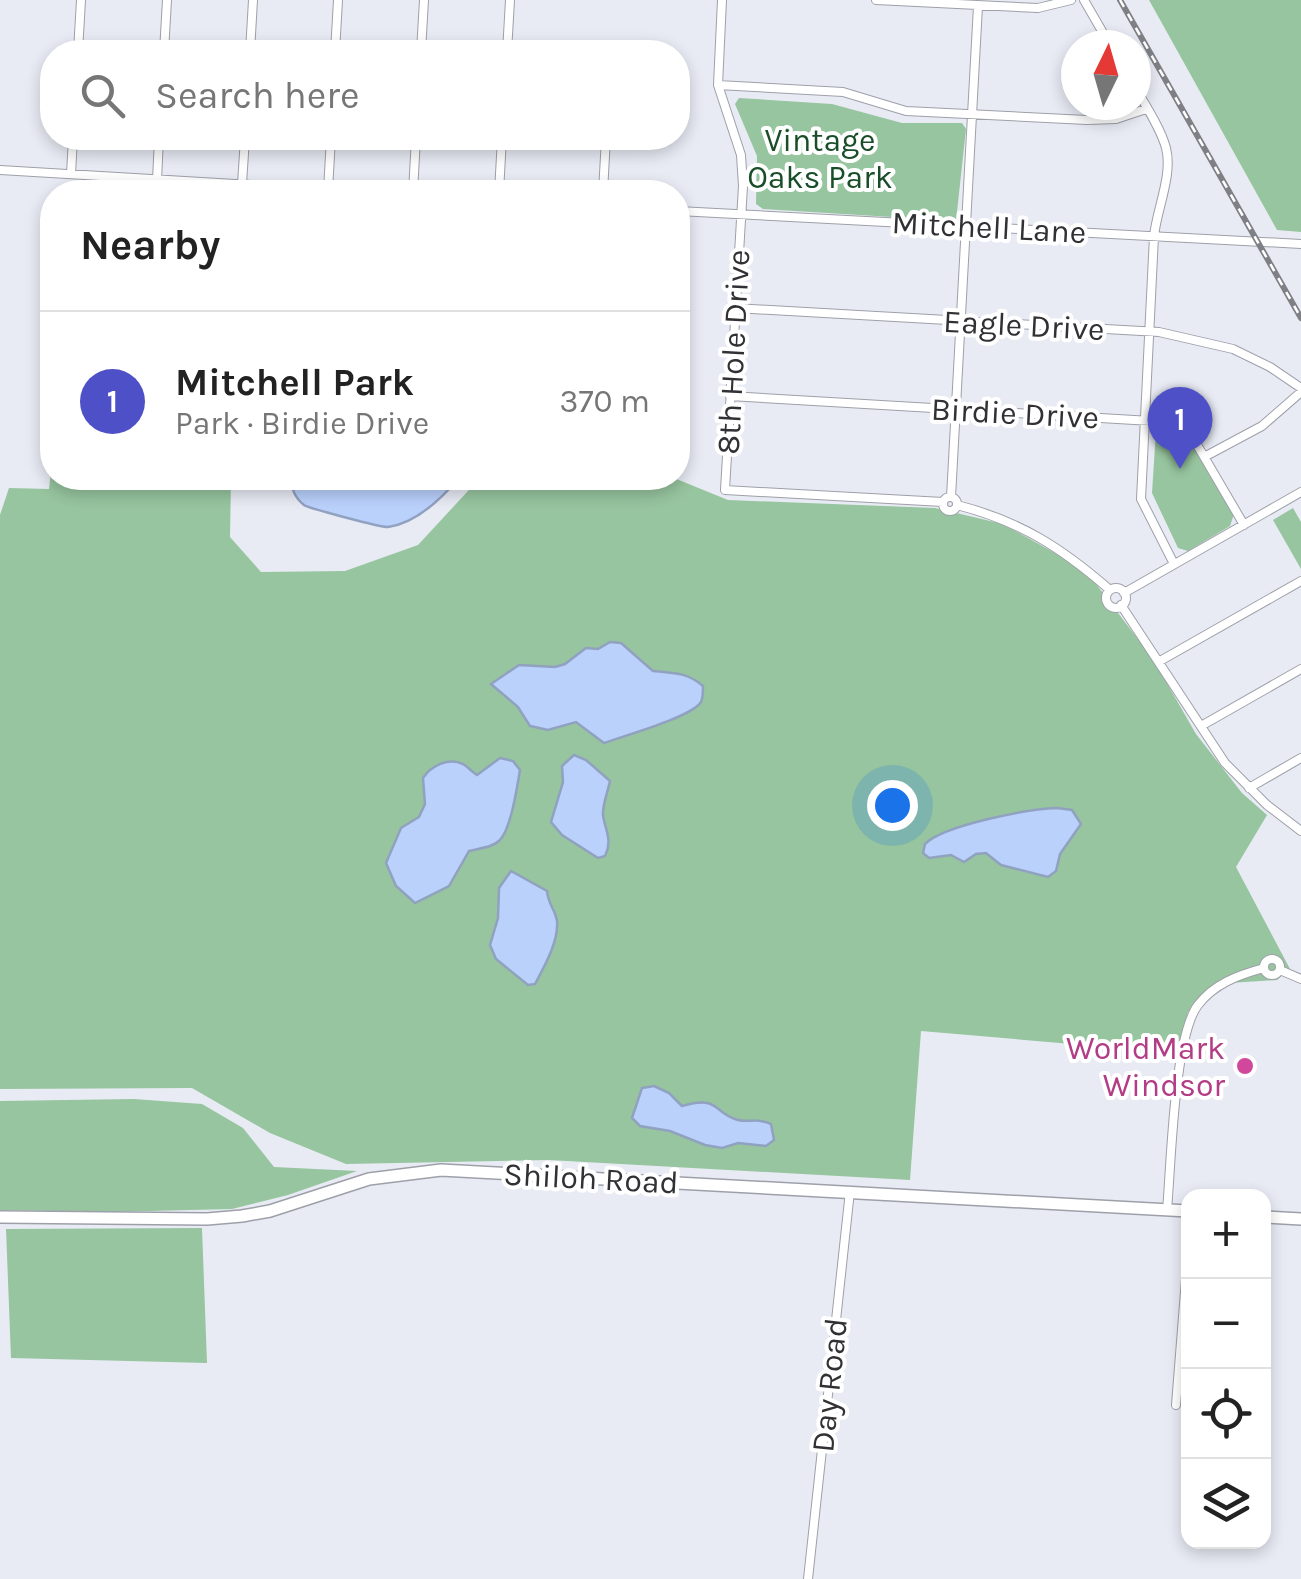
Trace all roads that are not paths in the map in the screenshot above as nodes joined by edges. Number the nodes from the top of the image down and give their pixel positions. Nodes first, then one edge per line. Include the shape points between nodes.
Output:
1 (81, 0) edge
2 (167, 0) edge
3 (253, 0) edge
4 (338, 0) edge
5 (424, 0) edge
6 (510, 0) edge
7 (722, 0) edge
8 (876, 0) edge
9 (1071, 0) edge
10 (1084, 0) edge
11 (978, 6) junction
12 (1101, 30) edge
13 (79, 40) edge
14 (165, 40) edge
15 (251, 40) edge
16 (336, 40) edge
17 (422, 40) edge
18 (508, 40) edge
19 (718, 85) junction
20 (972, 113) junction
21 (1061, 118) edge
22 (1151, 119) edge
23 (72, 150) edge
24 (158, 150) edge
25 (244, 150) edge
26 (330, 150) edge
27 (415, 150) edge
28 (501, 150) edge
29 (606, 150) edge
30 (0, 170) edge
31 (71, 174) junction
32 (157, 180) joint
33 (242, 180) edge
34 (329, 180) edge
35 (414, 180) edge
36 (500, 180) edge
37 (604, 180) edge
38 (690, 212) edge
39 (741, 214) junction
40 (965, 226) junction
41 (1154, 236) junction
42 (1301, 244) edge
43 (735, 308) junction
44 (960, 321) junction
45 (1150, 332) junction
46 (1301, 390) edge
47 (730, 396) junction
48 (955, 410) junction
49 (1144, 421) junction
50 (1206, 456) junction
51 (1301, 492) edge
52 (950, 501) junction
53 (1244, 524) junction
54 (1174, 564) junction
55 (1301, 581) edge
56 (1110, 590) junction
57 (1124, 593) junction
58 (1121, 606) junction
59 (1160, 660) junction
60 (1301, 669) edge
61 (1201, 726) junction
62 (1301, 758) edge
63 (1249, 788) junction
64 (1301, 830) edge
65 (1301, 980) edge
66 (850, 1191) junction
67 (1168, 1210) junction
68 (1181, 1211) edge
69 (0, 1217) edge
70 (1271, 1217) edge
71 (1301, 1219) edge
72 (1186, 1279) edge
73 (1176, 1405) dead end
74 (808, 1579) edge

1 - 13 street
2 - 14 street
3 - 15 street
4 - 16 street
5 - 17 street
6 - 18 street
7 - 19 street
8 - 11 street
9 - 11 street via 1038,8
10 - 12 street
11 - 20 street
19 - 20 street via 843,92 906,110
19 - 39 street, 8th Hole Drive via 741,155
20 - 21 street
20 - 40 street
22 - 41 street via 1166,148 1167,177
23 - 31 street
24 - 32 street
25 - 33 street
26 - 34 street
27 - 35 street
28 - 36 street
29 - 37 street
30 - 31 street
31 - 32 street
38 - 39 street, Mitchell Lane
39 - 40 street, Mitchell Lane
39 - 43 street, 8th Hole Drive
40 - 41 street, Mitchell Lane
40 - 44 street
41 - 42 street, Mitchell Lane
41 - 45 street
43 - 44 street, Eagle Drive
43 - 47 street, 8th Hole Drive
44 - 45 street, Eagle Drive
44 - 48 street
45 - 46 street, Eagle Drive via 1232,349
45 - 49 street
46 - 50 street via 1262,426
47 - 48 street, Birdie Drive
47 - 52 street, 8th Hole Drive via 725,490
48 - 49 street, Birdie Drive
48 - 52 street
49 - 50 street, Birdie Drive via 1188,430
49 - 54 street via 1141,499
50 - 53 street, Birdie Drive
51 - 53 street
52 - 56 street via 1031,531
53 - 54 street
54 - 57 street
55 - 59 street
56 - 57 street
56 - 58 street via 1108,602
57 - 58 street
58 - 59 street
59 - 61 street
60 - 61 street
61 - 63 street
62 - 63 street
63 - 64 street
65 - 67 street via 1272,958 1264,968 1220,985 1192,1014 1182,1047
66 - 67 main road, Shiloh Road
66 - 69 main road, Shiloh Road via 441,1170 369,1179 270,1210 207,1220
66 - 74 street, Day Road
67 - 68 main road, Shiloh Road
70 - 71 main road
72 - 73 street

